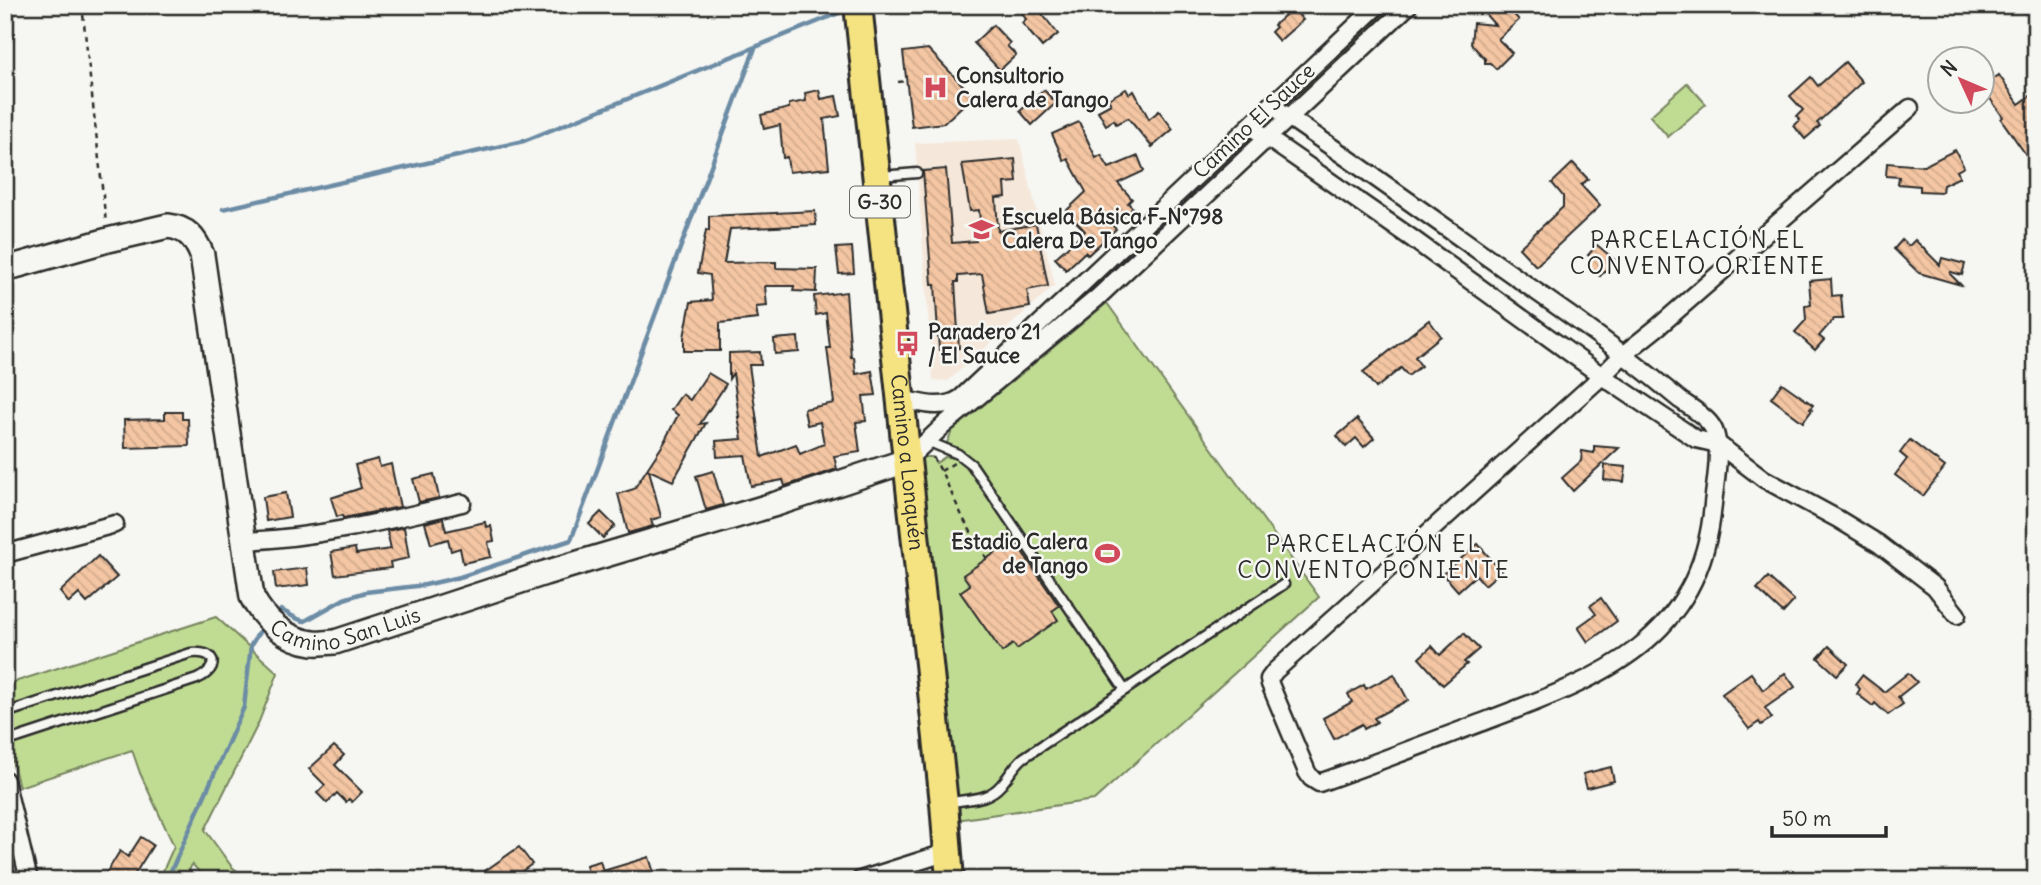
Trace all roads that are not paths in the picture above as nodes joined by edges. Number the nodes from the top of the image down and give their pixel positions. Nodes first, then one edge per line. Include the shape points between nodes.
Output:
1 (858, 5) edge
2 (1378, 5) edge
3 (1409, 5) edge
4 (2028, 5) edge
5 (2036, 15) edge
6 (1271, 105) junction
7 (1910, 108) dead end
8 (1289, 117) junction
9 (1250, 126) junction
10 (1267, 138) junction
11 (918, 173) dead end
12 (878, 176) junction
13 (1427, 215) junction
14 (1410, 237) junction
15 (5, 269) edge
16 (1624, 354) junction
17 (1602, 376) junction
18 (900, 399) junction
19 (939, 406) junction
20 (944, 425) junction
21 (927, 441) junction
22 (1718, 444) junction
23 (906, 461) junction
24 (462, 503) dead end
25 (115, 524) dead end
26 (244, 541) junction
27 (5, 554) edge
28 (1284, 584) dead end
29 (1957, 615) dead end
30 (1125, 690) junction
31 (5, 713) edge
32 (5, 742) edge
33 (5, 780) edge
34 (944, 803) junction
35 (945, 871) edge
36 (29, 880) edge
37 (860, 880) edge

1 - 12 main road, Camino a Lonquén / G-30
2 - 6 street, Camino El Sauce
3 - 8 street, Camino El Sauce
4 - 5 lane
6 - 8 street
6 - 9 street, Camino El Sauce
7 - 16 street
8 - 10 street, Camino El Sauce
8 - 13 street
9 - 10 street
9 - 19 street, Camino El Sauce via 961,398
10 - 14 street
10 - 20 street, Camino El Sauce via 1097,298
11 - 12 lane
12 - 18 main road, Camino a Lonquén / G-30
13 - 14 street
13 - 16 street
14 - 17 street
15 - 26 street, Camino San Luis via 167,226 185,230 197,243
16 - 17 street
16 - 22 street via 1712,425
17 - 22 street via 1696,439
17 - 22 street via 1270,676 1314,781 1319,783 1559,694 1642,646 1686,596 1699,569 1712,516
18 - 19 street
18 - 23 main road, Camino a Lonquén / G-30
19 - 20 street
20 - 21 street, Camino El Sauce
21 - 23 street, Camino El Sauce
21 - 30 lane via 972,465
22 - 29 street via 1765,479 1879,544 1935,587
23 - 26 street, Camino San Luis via 335,642 300,640 260,612 252,597
23 - 34 main road, Camino a Lonquén / G-30
24 - 26 street via 369,525 280,540
25 - 27 street
28 - 30 lane
30 - 34 lane via 1023,758 992,793
31 - 32 lane via 191,653 206,655 213,664 208,674 197,679
33 - 36 street
34 - 35 main road, Camino a Lonquén / G-30
35 - 37 street

